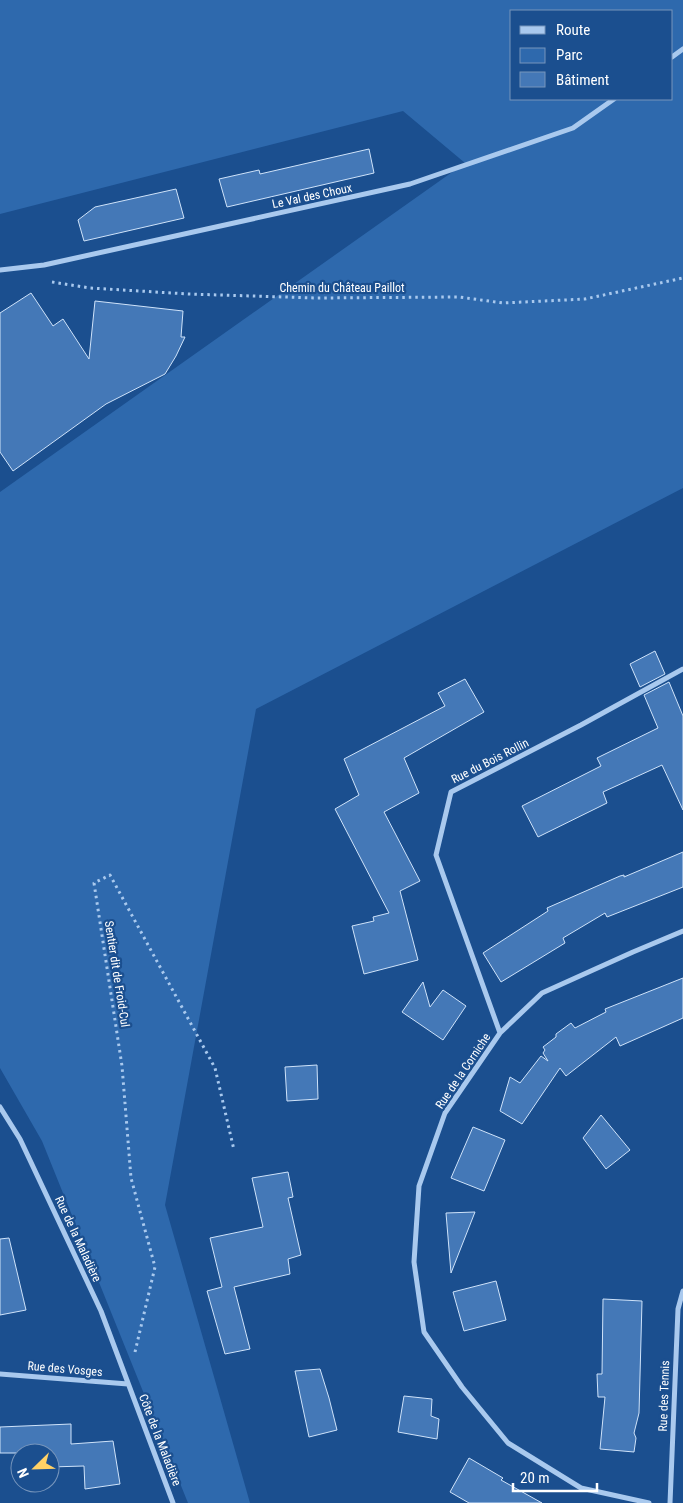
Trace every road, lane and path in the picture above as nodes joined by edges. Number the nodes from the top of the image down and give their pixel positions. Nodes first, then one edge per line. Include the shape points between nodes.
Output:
1 (613, 100) edge
2 (0, 270) edge
3 (683, 278) edge
4 (43, 281) dead end
5 (683, 669) edge
6 (683, 932) edge
7 (500, 1032) junction
8 (0, 1107) edge
9 (234, 1150) dead end
10 (683, 1291) edge
11 (0, 1374) edge
12 (128, 1384) junction
13 (174, 1503) edge
14 (649, 1503) edge
15 (670, 1503) edge

1 - 2 street, Le Val des Choux via 574,128 410,184 44,265
3 - 4 path, Chemin du Château Paillot via 585,299 503,303 459,297 316,298 188,294 90,288
5 - 7 street, Rue du Bois Rollin via 451,792 436,855
6 - 7 street, Rue de la Corniche via 542,992
7 - 14 street, Rue de la Corniche via 445,1113 419,1186 414,1262 424,1332 462,1387 508,1442 581,1488
8 - 12 street, Rue de la Maladière via 20,1139 101,1311
9 - 12 path, Sentier dit de Froid-Cul via 216,1068 110,875 94,883 122,1066 131,1178 155,1267
10 - 15 street, Rue des Tennis via 678,1309
11 - 12 street, Rue des Vosges
12 - 13 street, Côte de la Maladière

